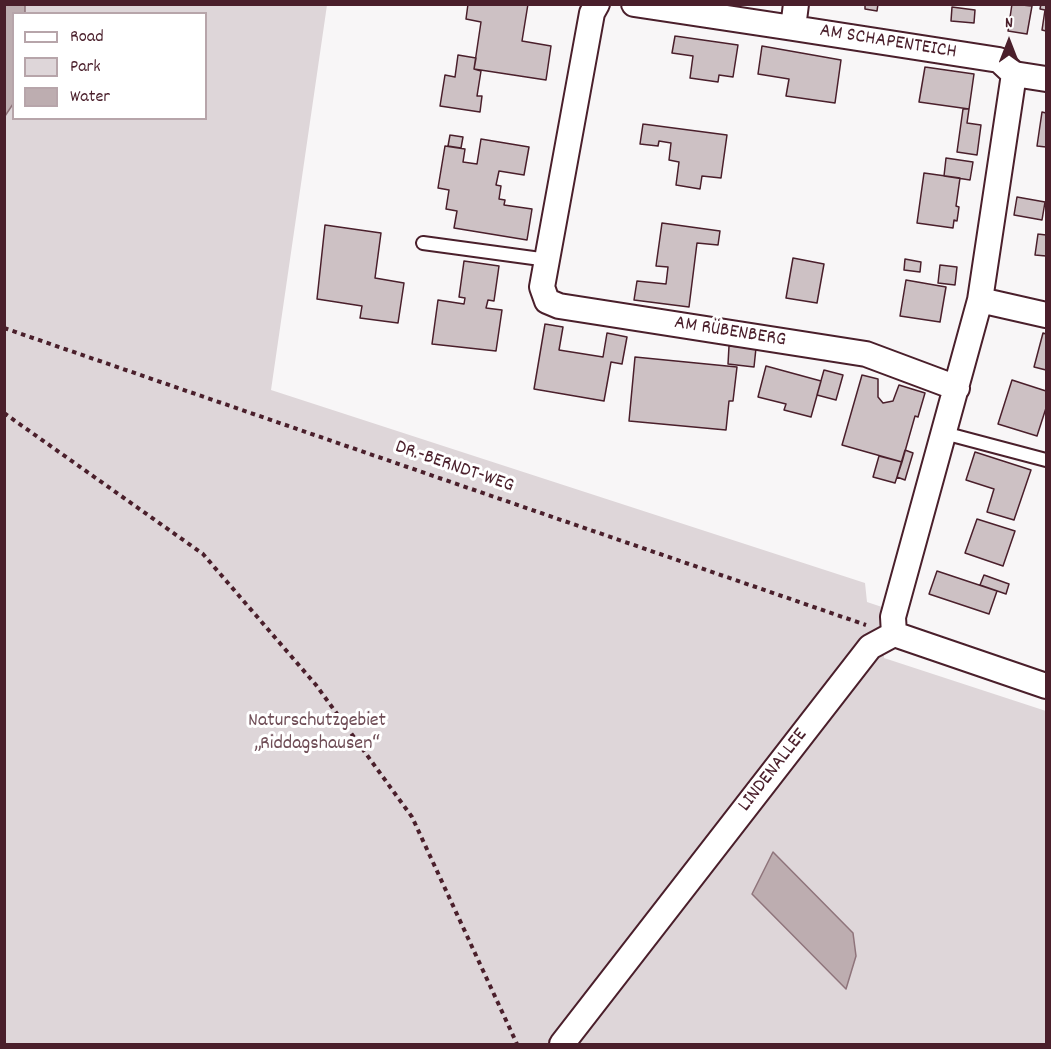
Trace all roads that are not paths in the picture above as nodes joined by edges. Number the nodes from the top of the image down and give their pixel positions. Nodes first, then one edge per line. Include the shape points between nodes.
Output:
1 (597, 4) edge
2 (634, 4) edge
3 (795, 16) edge
4 (1014, 74) junction
5 (1047, 79) edge
6 (423, 243) dead end
7 (548, 260) junction
8 (980, 300) junction
9 (1047, 315) edge
10 (957, 388) junction
11 (944, 433) junction
12 (1047, 460) edge
13 (894, 634) junction
14 (1047, 686) edge
15 (562, 1044) edge

1 - 7 street, AM RÜBENBERG via 592,13
2 - 3 street
3 - 4 street, AM SCHAPENTEICH via 999,60
4 - 5 street, AM SCHAPENTEICH
4 - 8 street
6 - 7 lane
7 - 10 street, AM RÜBENBERG via 542,287 547,301 559,306 866,354
8 - 9 street
8 - 10 street
10 - 11 street
11 - 12 lane
11 - 13 street via 893,617
13 - 14 street
13 - 15 street, LINDENALLEE via 870,647

